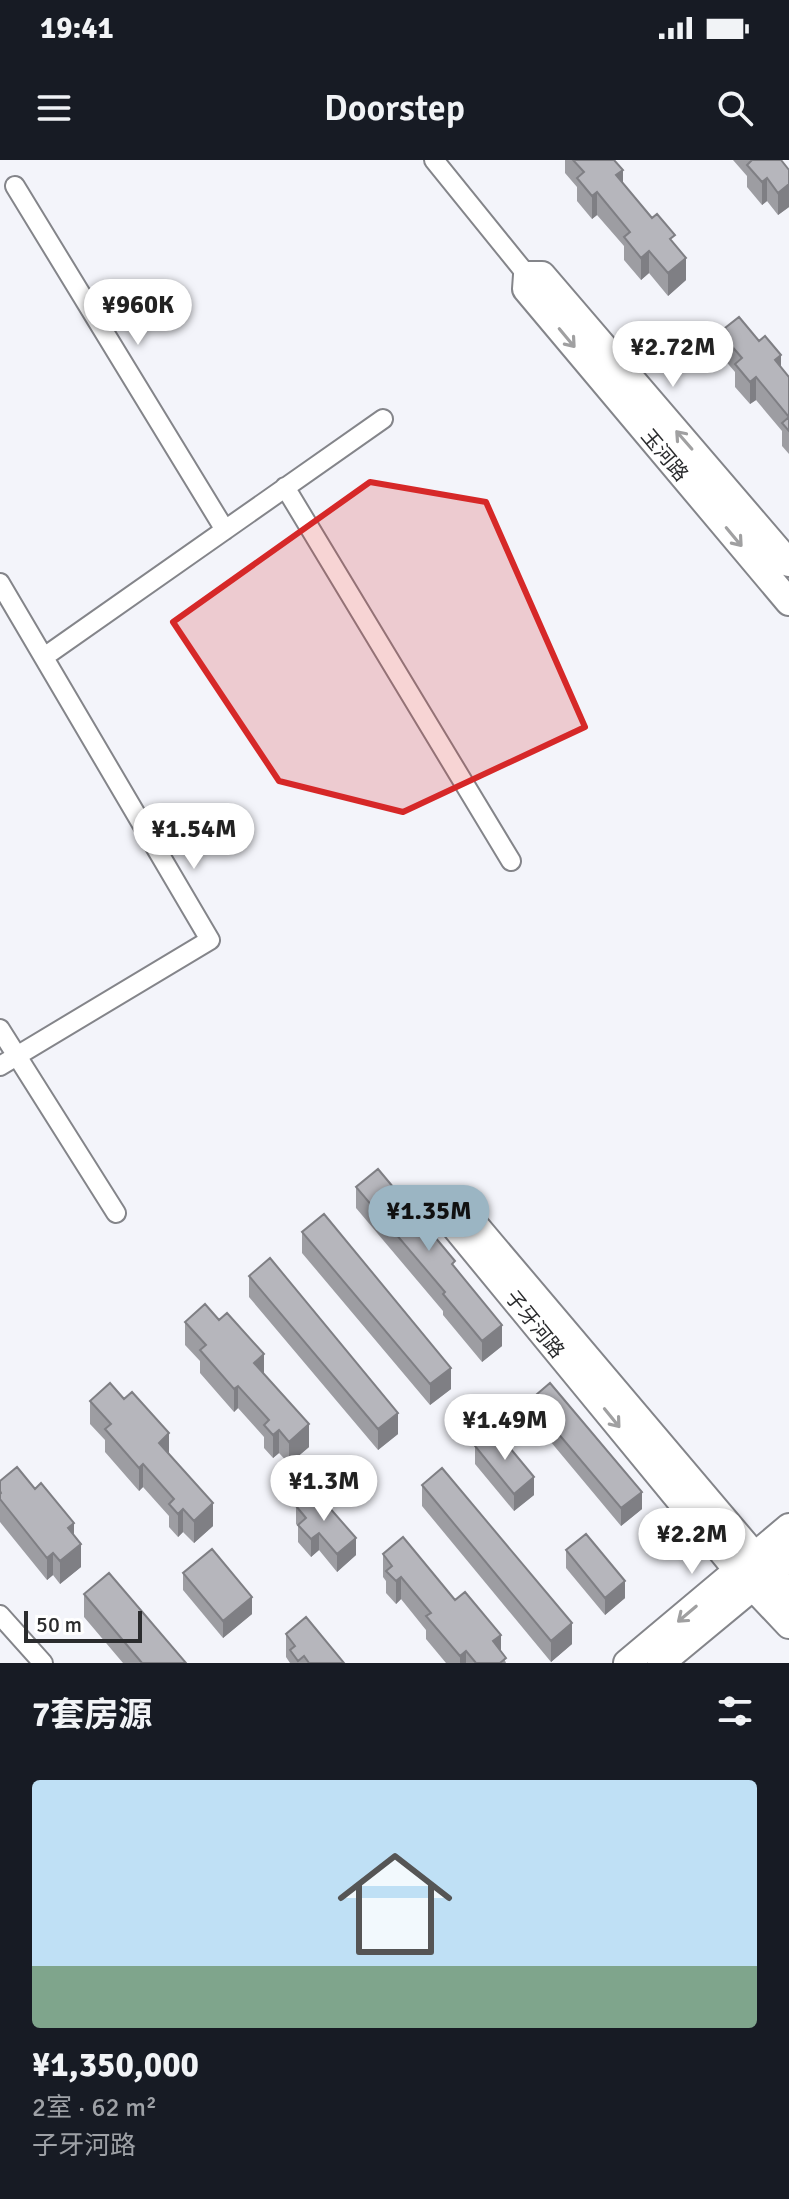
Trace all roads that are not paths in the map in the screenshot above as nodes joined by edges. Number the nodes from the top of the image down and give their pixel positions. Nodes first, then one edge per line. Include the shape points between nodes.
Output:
1 (434, 160) edge
2 (15, 186) dead end
3 (527, 275) junction
4 (383, 419) dead end
5 (285, 487) junction
6 (225, 530) junction
7 (789, 563) edge
8 (0, 583) edge
9 (789, 602) edge
10 (44, 657) junction
11 (511, 861) dead end
12 (0, 1029) edge
13 (8, 1061) edge
14 (116, 1213) dead end
15 (789, 1527) edge
16 (761, 1569) edge
17 (789, 1593) edge
18 (0, 1615) edge
19 (789, 1625) edge
20 (43, 1663) edge
21 (627, 1663) edge
22 (661, 1663) edge

1 - 3 street
2 - 6 street
7 -> 3 street, 玉河路 via 542,275
3 -> 9 street, 玉河路 via 526,289
4 - 5 street
5 - 6 street
5 - 11 street
6 - 10 street
8 - 10 street
10 - 13 street via 210,940
12 - 13 street
13 - 14 street
15 - 16 street
16 -> 16 street, 子牙河路 via 468,1217 456,1228
16 - 17 street, 子牙河路
16 - 19 street, 子牙河路
16 -> 21 street
16 - 22 street
18 - 20 street

